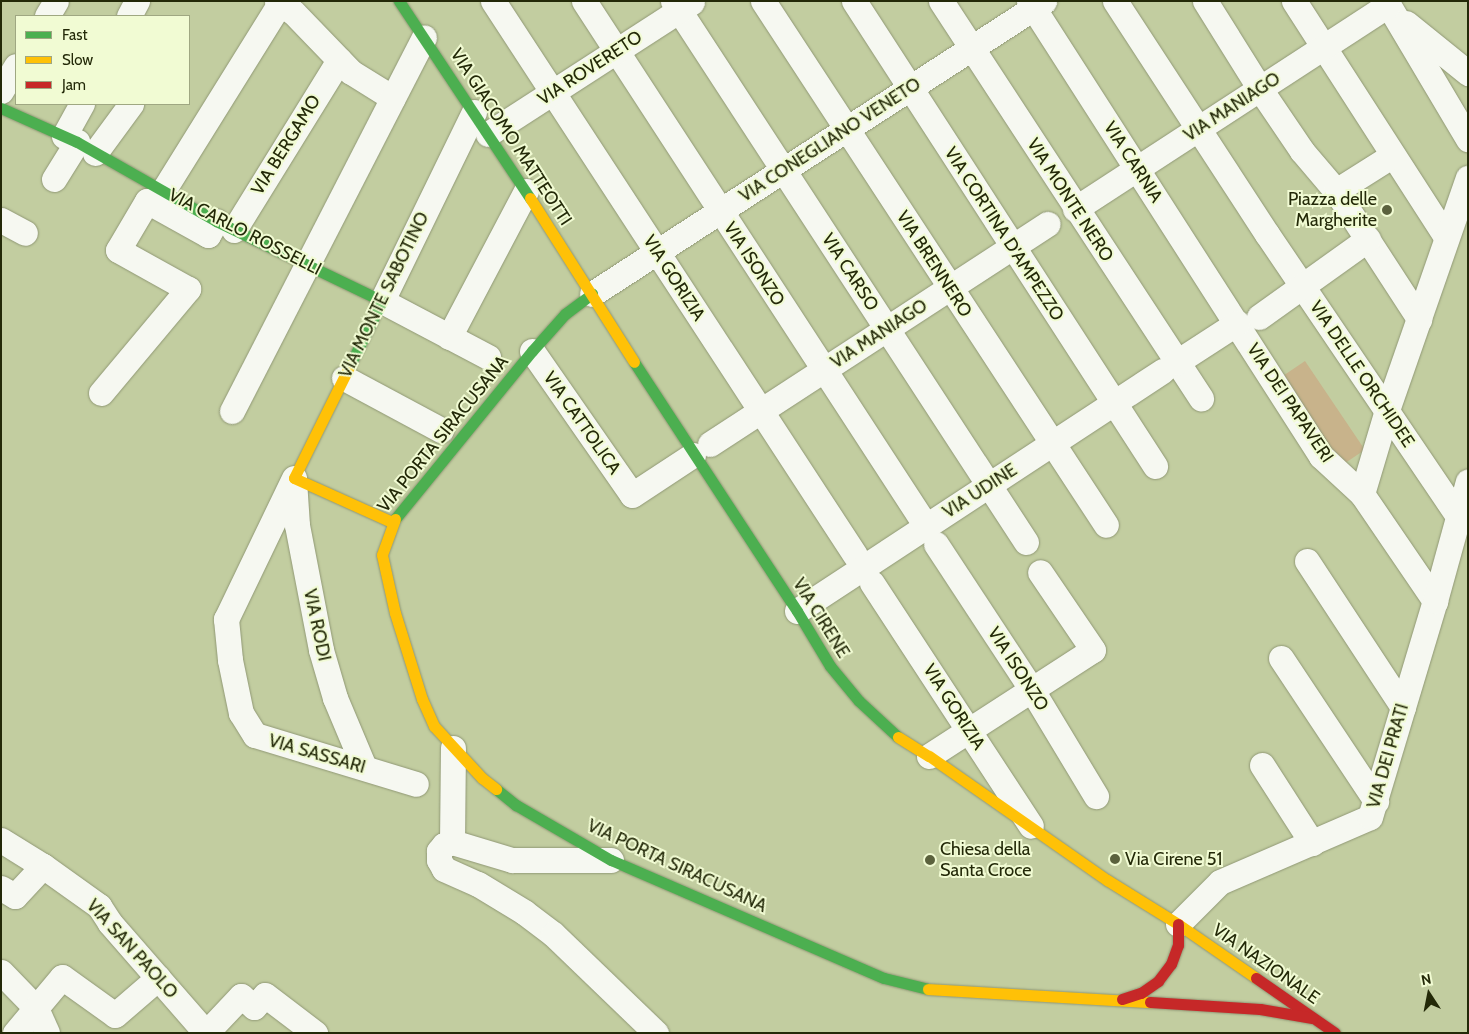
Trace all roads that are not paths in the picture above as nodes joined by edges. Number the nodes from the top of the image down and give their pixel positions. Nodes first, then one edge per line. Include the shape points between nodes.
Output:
1 (56, 1) edge
2 (137, 1) edge
3 (399, 1) edge
4 (493, 1) edge
5 (584, 1) edge
6 (763, 1) edge
7 (854, 1) edge
8 (941, 1) edge
9 (1116, 1) edge
10 (1206, 1) edge
11 (1294, 1) edge
12 (279, 2) edge
13 (681, 4) edge
14 (1035, 4) edge
15 (1389, 7) edge
16 (47, 15) edge
17 (130, 15) edge
18 (424, 38) junction
19 (972, 48) junction
20 (1322, 48) junction
21 (616, 51) junction
22 (339, 60) junction
23 (15, 68) edge
24 (1468, 73) edge
25 (910, 88) junction
26 (1260, 89) junction
27 (1, 91) edge
28 (554, 91) junction
29 (394, 98) junction
30 (82, 105) edge
31 (130, 105) edge
32 (1, 108) edge
33 (474, 112) junction
34 (1199, 128) junction
35 (846, 129) junction
36 (488, 134) junction
37 (1468, 139) edge
38 (79, 144) junction
39 (1393, 155) junction
40 (1137, 168) junction
41 (783, 170) junction
42 (1468, 178) edge
43 (54, 179) dead end
44 (163, 191) junction
45 (526, 191) junction
46 (1336, 191) junction
47 (1076, 208) junction
48 (720, 211) junction
49 (1048, 224) dead end
50 (225, 225) junction
51 (1446, 237) junction
52 (1362, 243) junction
53 (1012, 248) junction
54 (657, 252) junction
55 (308, 265) junction
56 (1302, 286) junction
57 (949, 289) junction
58 (592, 294) junction
59 (382, 301) junction
60 (1419, 318) junction
61 (1248, 320) junction
62 (887, 329) junction
63 (449, 337) junction
64 (532, 351) junction
65 (488, 357) dead end
66 (1170, 366) junction
67 (823, 371) junction
68 (344, 378) junction
69 (101, 393) dead end
70 (1200, 398) dead end
71 (1114, 402) junction
72 (1387, 410) junction
73 (232, 411) dead end
74 (760, 412) junction
75 (441, 430) dead end
76 (1053, 443) junction
77 (702, 450) junction
78 (1155, 466) dead end
79 (294, 478) junction
80 (1468, 481) edge
81 (989, 484) junction
82 (1362, 494) junction
83 (632, 496) joint
84 (1457, 515) junction
85 (392, 522) junction
86 (1106, 525) dead end
87 (931, 535) junction
88 (1026, 542) dead end
89 (855, 555) dead end
90 (1306, 561) dead end
91 (1040, 572) dead end
92 (872, 583) dead end
93 (1435, 601) junction
94 (797, 610) junction
95 (1281, 658) dead end
96 (1032, 690) junction
97 (1402, 707) junction
98 (969, 730) junction
99 (453, 748) junction
100 (928, 756) junction
101 (1262, 764) dead end
102 (364, 767) junction
103 (416, 784) dead end
104 (1096, 796) dead end
105 (1376, 801) junction
106 (1035, 832) junction
107 (1, 840) edge
108 (452, 842) junction
109 (1312, 843) junction
110 (611, 860) junction
111 (43, 866) junction
112 (1107, 880) joint
113 (1, 888) edge
114 (1178, 924) junction
115 (1, 972) edge
116 (158, 978) junction
117 (1121, 1000) junction
118 (36, 1008) junction
119 (1312, 1018) junction
120 (15, 1033) edge
121 (47, 1033) edge
122 (206, 1033) edge
123 (315, 1033) edge
124 (656, 1033) edge
125 (1335, 1033) edge

1 - 16 street
2 - 17 street
3 - 18 main road, VIA GIACOMO MATTEOTTI
4 - 28 street, VIA GORIZIA
5 - 21 street, VIA ISONZO
6 - 35 street, VIA BRENNERO
7 - 25 street, VIA CORTINA D'AMPEZZO
8 - 19 street, VIA MONTE NERO
9 - 34 street, VIA DELLE ORCHIDEE
10 - 26 street
11 - 20 street
12 - 22 street via 293,12
12 - 44 street
13 - 21 street, VIA ROVERETO
13 - 41 street, VIA CARSO
14 - 19 street, VIA CONEGLIANO VENETO
14 - 40 street, VIA CARNIA
15 - 20 street, VIA MANIAGO
15 - 24 street
15 - 37 street
18 - 29 street
18 - 33 main road, VIA GIACOMO MATTEOTTI
19 - 25 street, VIA CONEGLIANO VENETO
19 - 47 street, VIA MONTE NERO
20 - 26 street, VIA MANIAGO
20 - 39 street
21 - 28 street, VIA ROVERETO
21 - 48 street, VIA ISONZO
22 - 29 street via 351,72
22 - 50 street, VIA BERGAMO
23 - 27 street
25 - 35 street, VIA CONEGLIANO VENETO
25 - 53 street, VIA CORTINA D'AMPEZZO
26 - 34 street, VIA MANIAGO
26 - 46 street via 1302,151
28 - 36 street, VIA ROVERETO
28 - 54 street, VIA GORIZIA
29 - 55 street
30 - 38 street
31 - 38 street
32 - 38 main road, VIA CARLO ROSSELLI
33 - 36 main road, VIA GIACOMO MATTEOTTI
33 - 59 street, VIA MONTE SABOTINO
34 - 40 street, VIA MANIAGO
34 - 56 street, VIA DELLE ORCHIDEE
35 - 41 street, VIA CONEGLIANO VENETO
35 - 57 street, VIA BRENNERO
36 - 45 main road, VIA GIACOMO MATTEOTTI
38 - 43 street
38 - 44 main road, VIA CARLO ROSSELLI
39 - 46 street
39 - 51 street
40 - 47 street, VIA MANIAGO
40 - 61 street, VIA CARNIA
41 - 48 street, VIA CONEGLIANO VENETO
41 - 62 street, VIA CARSO
42 - 51 street
44 - 50 main road, VIA CARLO ROSSELLI
45 - 58 main road, VIA GIACOMO MATTEOTTI
45 - 63 street
46 - 52 street
47 - 66 street, VIA MONTE NERO
48 - 54 street, VIA CONEGLIANO VENETO
48 - 67 street, VIA ISONZO
49 - 53 street, VIA MANIAGO
50 - 55 main road, VIA CARLO ROSSELLI
50 - 69 street via 208,235 148,201 118,250 188,289
51 - 60 street
52 - 56 street, VIA UDINE
52 - 60 street
53 - 57 street, VIA MANIAGO
53 - 71 street, VIA CORTINA D'AMPEZZO
54 - 58 street, VIA CONEGLIANO VENETO
54 - 74 street, VIA GORIZIA
55 - 59 main road, VIA CARLO ROSSELLI
55 - 73 street
56 - 61 street, VIA UDINE
56 - 72 street, VIA DELLE ORCHIDEE
57 - 62 street, VIA MANIAGO
57 - 76 street, VIA BRENNERO
58 - 64 main road, VIA PORTA SIRACUSANA via 565,314
58 - 77 main road, VIA CIRENE
59 - 63 street, VIA CARLO ROSSELLI
59 - 68 main road, VIA MONTE SABOTINO
60 - 72 street
61 - 66 street, VIA UDINE
61 - 82 street, VIA DEI PAPAVERI via 1321,456
62 - 67 street, VIA MANIAGO
62 - 81 street, VIA CARSO
63 - 65 street, VIA CARLO ROSSELLI
64 - 83 street, VIA CATTOLICA
64 - 85 main road, VIA PORTA SIRACUSANA
66 - 70 street, VIA MONTE NERO
66 - 71 street, VIA UDINE
67 - 74 street, VIA MANIAGO
67 - 87 street, VIA ISONZO
68 - 75 street
68 - 79 main road, VIA MONTE SABOTINO
71 - 76 street, VIA UDINE
71 - 78 street, VIA CORTINA D'AMPEZZO
72 - 82 street
72 - 84 street, VIA DELLE ORCHIDEE
74 - 77 street, VIA MANIAGO
74 - 89 street, VIA GORIZIA
76 - 81 street, VIA UDINE
76 - 86 street, VIA BRENNERO
77 - 83 street, VIA MANIAGO
77 - 94 main road, VIA CIRENE
79 - 85 main road
79 - 102 street, VIA RODI via 296,525 321,650 335,698
79 - 102 street, VIA SASSARI via 226,618 230,660 241,713 255,735
80 - 84 street, VIA DEI PRATI
81 - 87 street, VIA UDINE
81 - 88 street, VIA CARSO
82 - 93 street, VIA DEI PAPAVERI
84 - 93 street, VIA DEI PRATI
85 - 99 main road, VIA PORTA SIRACUSANA via 382,555 395,612 422,699 434,726
87 - 94 street, VIA UDINE
87 - 96 street, VIA ISONZO
90 - 97 street
91 - 96 street via 1093,650
92 - 98 street, VIA GORIZIA
93 - 97 street, VIA DEI PRATI
94 - 100 main road, VIA CIRENE via 830,666 859,701 902,741
95 - 105 street
96 - 98 street
96 - 104 street, VIA ISONZO
97 - 105 street, VIA DEI PRATI
98 - 100 street
98 - 106 street, VIA GORIZIA
99 - 108 street
99 - 110 main road, VIA PORTA SIRACUSANA via 482,778 516,805
100 - 106 main road, VIA CIRENE
101 - 109 street
102 - 103 street, VIA SASSARI
105 - 109 street, VIA DEI PRATI via 1370,816
106 - 112 main road, VIA CIRENE
107 - 111 street, VIA SAN PAOLO
108 - 110 street via 512,860
108 - 124 street via 439,851 438,860 444,869 478,884 553,934
109 - 114 street, VIA DEI PRATI via 1220,882
110 - 117 main road, VIA PORTA SIRACUSANA via 884,978 926,989
111 - 113 street via 15,896
111 - 116 street, VIA SAN PAOLO via 99,906
112 - 114 main road, VIA NAZIONALE
114 - 117 main road via 1178,945 1158,981 1141,993
114 - 119 main road, VIA NAZIONALE
115 - 118 street
116 - 118 street via 115,1015 62,977
116 - 122 street, VIA SAN PAOLO
117 - 119 main road, VIA PORTA SIRACUSANA via 1260,1009
118 - 120 street
118 - 121 street
119 - 125 main road, VIA NAZIONALE
122 - 123 street via 242,996 254,1007 266,995

